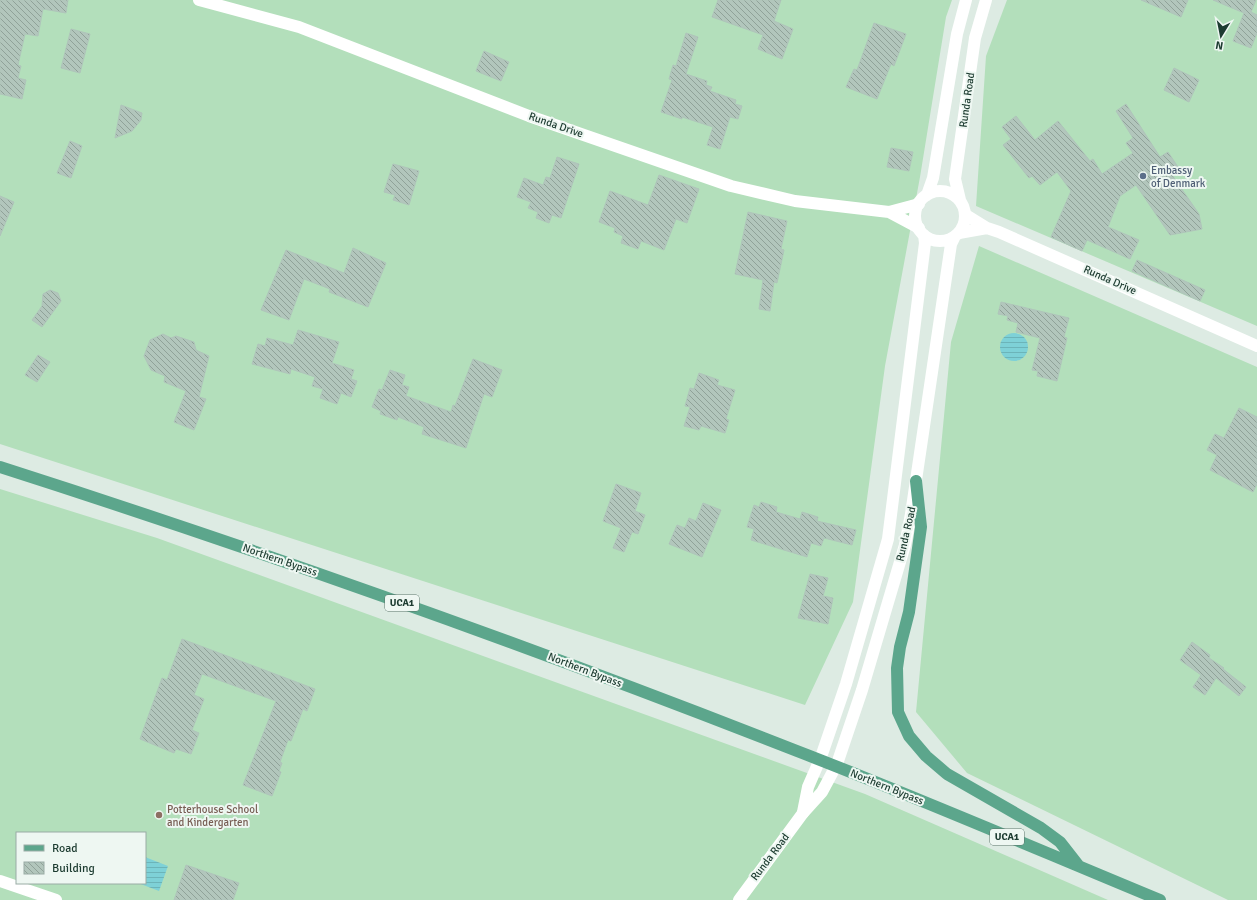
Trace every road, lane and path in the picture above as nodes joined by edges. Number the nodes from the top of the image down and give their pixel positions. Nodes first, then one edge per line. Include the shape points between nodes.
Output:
1 (199, 0) edge
2 (966, 0) edge
3 (986, 0) edge
4 (927, 195) junction
5 (960, 200) junction
6 (919, 204) junction
7 (889, 212) junction
8 (966, 215) junction
9 (987, 228) junction
10 (921, 231) junction
11 (957, 235) junction
12 (1257, 346) edge
13 (0, 467) edge
14 (916, 481) junction
15 (803, 813) junction
16 (1080, 867) junction
17 (0, 881) edge
18 (56, 900) edge
19 (739, 900) edge
20 (1160, 900) edge

1 - 7 street, Runda Drive via 299,27 529,116 731,186 795,201
2 - 4 street, Runda Road via 957,34 933,178
3 - 5 street, Runda Road via 976,38 955,179
4 - 5 street via 948,192
4 - 6 street
5 - 8 street
6 - 7 street
6 - 10 street via 915,212
7 - 10 street, Runda Drive
8 - 9 street
8 - 11 street via 963,227
9 - 11 street, Runda Drive
9 - 12 street, Runda Drive
10 - 11 street, Runda Drive via 933,240 940,241
10 - 15 street, Runda Road via 925,243 888,539 846,684 808,787
11 - 14 street, Runda Road via 951,244
13 - 16 main road, Northern Bypass / UCA1 via 158,517 477,629 800,752
14 - 15 street, Runda Road via 905,546 862,690 839,756 822,792
14 - 16 main road via 921,528 909,612 897,668 898,712 909,736 926,756 947,774 1041,828 1060,842
15 - 19 street, Runda Road
16 - 20 main road, Northern Bypass / UCA1
17 - 18 street

